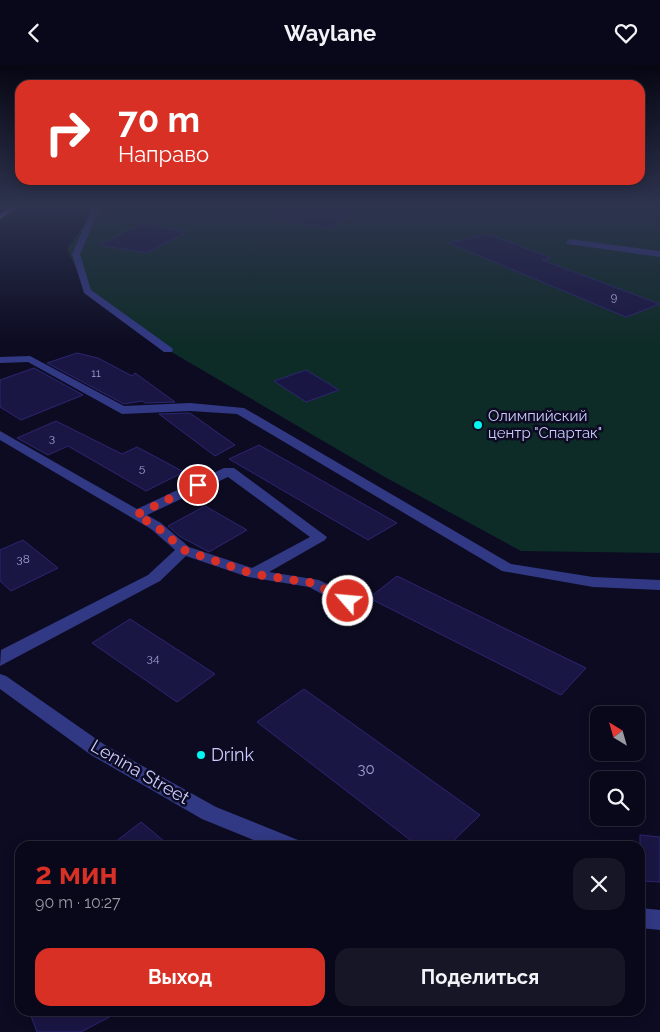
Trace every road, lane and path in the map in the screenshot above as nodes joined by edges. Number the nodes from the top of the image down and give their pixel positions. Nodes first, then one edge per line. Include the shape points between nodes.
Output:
1 (76, 252) edge
2 (640, 252) edge
3 (660, 255) edge
4 (168, 350) dead end
5 (0, 360) edge
6 (0, 435) edge
7 (136, 515) junction
8 (184, 550) junction
9 (253, 574) junction
10 (660, 585) edge
11 (348, 601) dead end
12 (0, 660) edge
13 (0, 680) edge
14 (278, 841) edge
15 (645, 918) edge
16 (660, 920) edge

1 - 4 street via 87,291
2 - 3 street
5 - 10 street via 30,359 122,410 190,407 240,411 507,568 593,582
6 - 7 street
7 - 8 street via 156,526
7 - 9 street via 229,471 320,537
8 - 9 street
8 - 12 street via 154,579
9 - 11 street via 313,583
13 - 14 street, Lenina Street via 98,751 209,813
15 - 16 street

